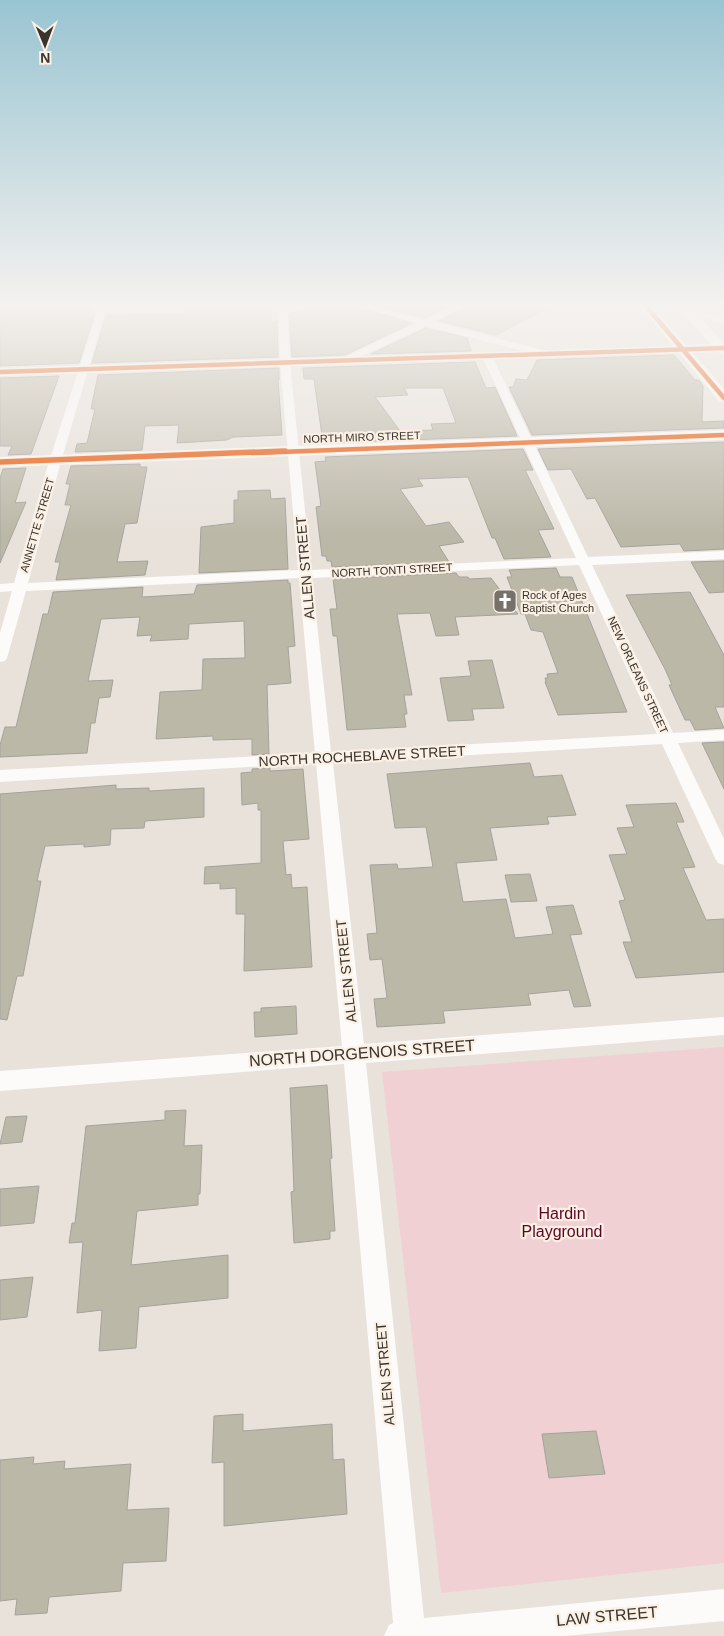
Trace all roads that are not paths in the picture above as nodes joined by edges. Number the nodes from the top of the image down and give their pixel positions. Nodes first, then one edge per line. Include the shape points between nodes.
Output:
1 (81, 382) edge
2 (288, 382) edge
3 (500, 382) edge
4 (711, 382) edge
5 (724, 398) edge
6 (724, 434) edge
7 (528, 442) junction
8 (294, 451) junction
9 (55, 460) junction
10 (0, 462) edge
11 (724, 555) edge
12 (585, 561) junction
13 (305, 574) junction
14 (20, 587) junction
15 (0, 588) edge
16 (0, 658) edge
17 (724, 735) edge
18 (667, 738) junction
19 (324, 758) junction
20 (0, 776) edge
21 (724, 858) edge
22 (724, 1026) edge
23 (354, 1054) junction
24 (0, 1081) edge
25 (724, 1605) edge
26 (407, 1636) edge

1 - 9 street, ANNETTE STREET
2 - 8 street, ALLEN STREET
3 - 7 street, NEW ORLEANS STREET
4 - 5 street
6 - 7 street, NORTH MIRO STREET
7 - 8 street, NORTH MIRO STREET
7 - 12 street, NEW ORLEANS STREET
8 - 9 street, NORTH MIRO STREET
8 - 13 street, ALLEN STREET
9 - 10 street, NORTH MIRO STREET
9 - 14 street, ANNETTE STREET
11 - 12 street, NORTH TONTI STREET
12 - 13 street, NORTH TONTI STREET
12 - 18 street, NEW ORLEANS STREET
13 - 14 street, NORTH TONTI STREET
13 - 19 street, ALLEN STREET
14 - 15 street, NORTH TONTI STREET
14 - 16 street, ANNETTE STREET
17 - 18 street, NORTH ROCHEBLAVE STREET
18 - 19 street, NORTH ROCHEBLAVE STREET
18 - 21 street, NEW ORLEANS STREET
19 - 20 street, NORTH ROCHEBLAVE STREET
19 - 23 street, ALLEN STREET
22 - 23 street, NORTH DORGENOIS STREET
23 - 24 street, NORTH DORGENOIS STREET
23 - 26 street, ALLEN STREET
25 - 26 street, LAW STREET

